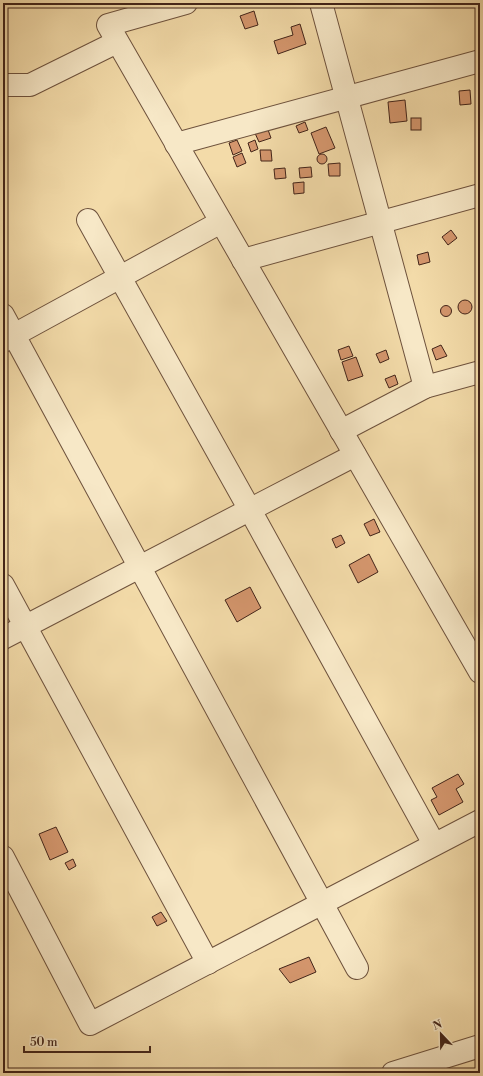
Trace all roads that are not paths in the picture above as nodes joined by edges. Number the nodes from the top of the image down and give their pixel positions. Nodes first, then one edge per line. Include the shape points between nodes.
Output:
1 (186, 3) edge
2 (321, 3) edge
3 (117, 42) junction
4 (480, 61) edge
5 (3, 85) edge
6 (346, 97) junction
7 (176, 144) junction
8 (480, 195) edge
9 (88, 220) dead end
10 (221, 222) junction
11 (380, 222) junction
12 (243, 260) junction
13 (120, 277) junction
14 (3, 315) edge
15 (8, 338) edge
16 (480, 372) edge
17 (425, 387) junction
18 (341, 431) junction
19 (355, 455) junction
20 (250, 510) junction
21 (140, 567) junction
22 (3, 585) edge
23 (26, 627) junction
24 (3, 638) edge
25 (480, 672) edge
26 (480, 821) edge
27 (434, 844) junction
28 (3, 857) edge
29 (322, 903) junction
30 (208, 963) junction
31 (357, 968) dead end
32 (480, 1046) edge
33 (392, 1073) edge

1 - 3 street via 108,25
2 - 6 street
3 - 5 street via 30,85
3 - 7 street
4 - 6 street
6 - 7 street
6 - 11 street
7 - 10 street
8 - 11 street
9 - 13 street
10 - 12 street
10 - 13 street
11 - 12 street
11 - 17 street
12 - 18 street
13 - 15 street
13 - 20 street
14 - 15 street
15 - 21 street
16 - 17 street
17 - 18 street
18 - 19 street
19 - 20 street
19 - 25 street
20 - 21 street
20 - 27 street
21 - 23 street
21 - 29 street
22 - 23 street
23 - 24 street
23 - 30 street
26 - 27 street
27 - 29 street
28 - 30 street via 90,1024
29 - 30 street
29 - 31 street
32 - 33 street

